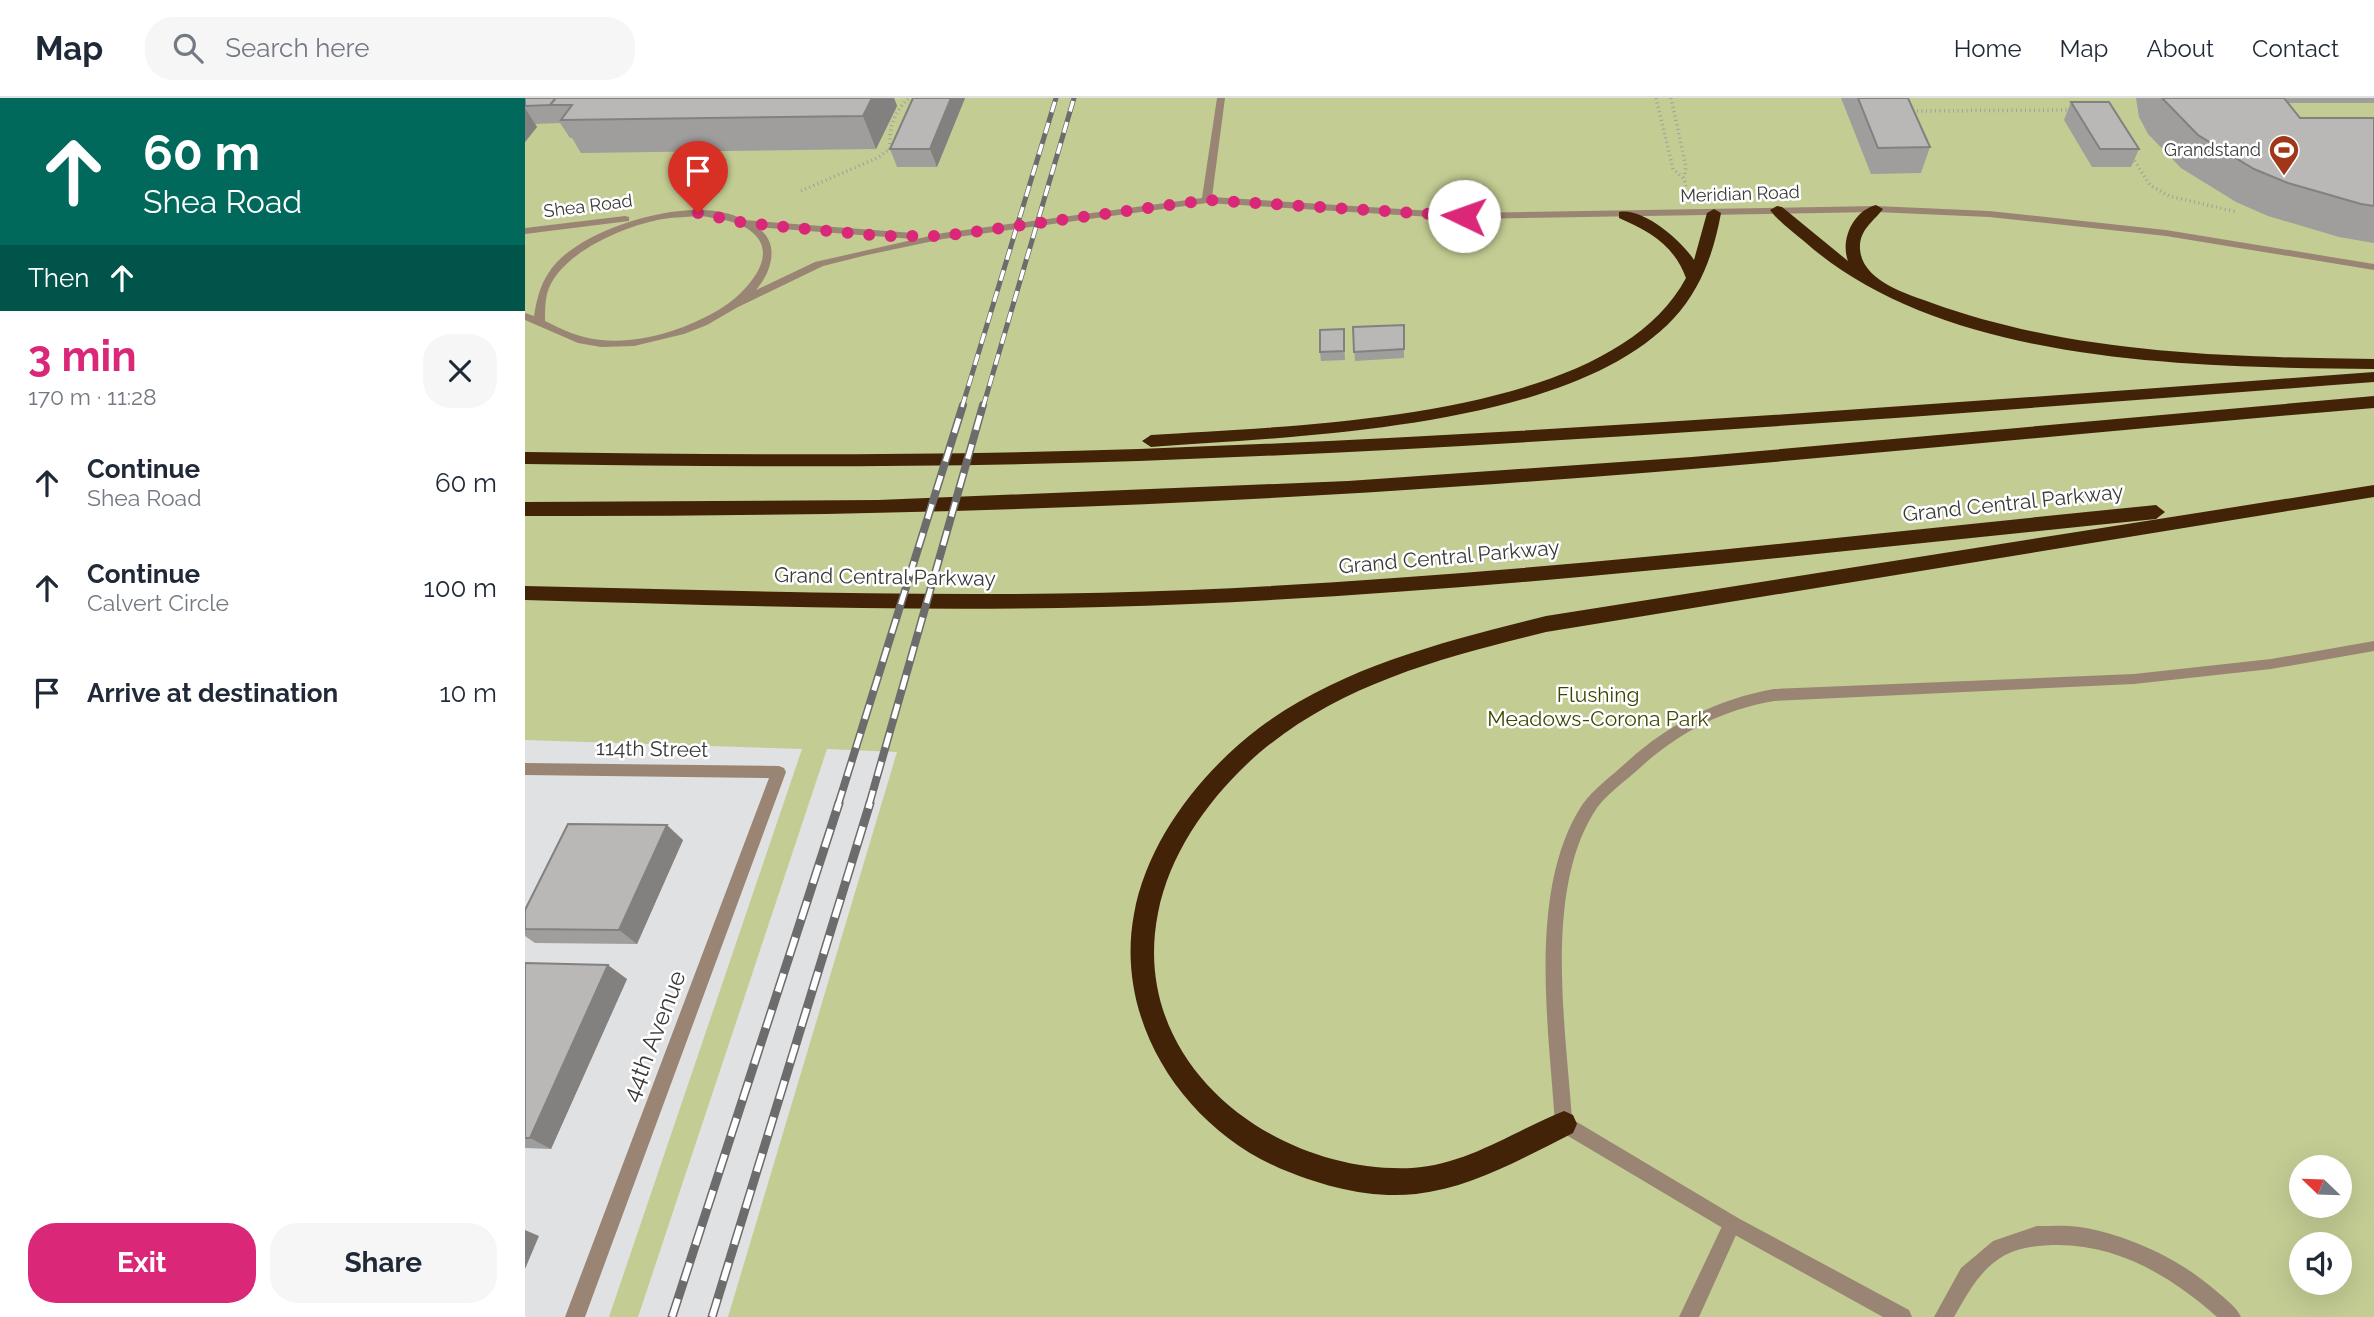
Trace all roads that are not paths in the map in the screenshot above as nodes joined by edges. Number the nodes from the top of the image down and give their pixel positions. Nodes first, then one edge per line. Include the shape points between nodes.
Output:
1 (1221, 98) edge
2 (1207, 200) junction
3 (1877, 209) junction
4 (1777, 210) junction
5 (1714, 213) junction
6 (1624, 215) junction
7 (655, 216) junction
8 (745, 223) junction
9 (525, 231) edge
10 (943, 236) junction
11 (2374, 267) edge
12 (1694, 278) junction
13 (1874, 282) junction
14 (731, 306) junction
15 (525, 316) edge
16 (539, 323) junction
17 (2374, 364) edge
18 (2374, 377) edge
19 (2374, 402) edge
20 (525, 458) edge
21 (906, 460) junction
22 (2374, 491) edge
23 (525, 509) edge
24 (525, 593) edge
25 (2374, 646) edge
26 (525, 769) edge
27 (779, 772) joint
28 (1564, 1124) junction
29 (1732, 1224) junction
30 (575, 1317) edge
31 (1689, 1317) edge
32 (1902, 1317) edge
33 (1944, 1317) edge
34 (2231, 1317) edge

1 - 2 street
2 - 6 street, Meridian Road via 1464,216
2 - 10 street
3 - 4 street, Meridian Road
3 - 11 street, Meridian Road via 2100,224
3 - 13 highway via 1857,227 1851,241 1854,259
4 - 5 street, Meridian Road
4 - 13 highway via 1821,251
5 - 6 street, Meridian Road
5 - 12 highway
6 - 12 highway via 1671,240 1690,264
7 - 8 street via 698,213
7 - 9 street, Shea Road
7 - 16 street via 605,232 559,259 539,282 534,298
8 - 10 street via 881,236
8 - 14 street via 766,244 766,264 754,286
10 - 14 street via 820,264
12 - 21 highway via 1660,323 1637,342 1580,373 1509,397 1333,426
13 - 17 highway via 1984,325 2103,350 2231,362
14 - 16 street via 670,334 619,344 576,340
15 - 16 street
18 - 21 highway via 1517,437 1138,455
19 - 23 highway via 1343,488 1051,503
20 - 21 highway
22 - 24 highway, Grand Central Parkway via 1490,578 1314,591 978,602
22 - 28 highway via 1546,624 1451,649 1357,682 1292,716 1230,768 1201,800 1160,870 1148,907 1142,947 1147,989 1160,1032 1179,1071 1202,1101 1229,1125 1269,1151 1301,1167 1377,1181 1451,1175
25 - 28 street via 2271,664 2134,679 1774,695 1718,708 1649,750 1585,812 1560,876 1555,944
26 - 27 street, 114th Street
27 - 30 street, 44th Avenue
28 - 29 street
29 - 31 street
29 - 32 street
33 - 34 street via 1952,1294 1978,1264 2013,1242 2053,1233 2097,1237 2143,1252 2188,1279

